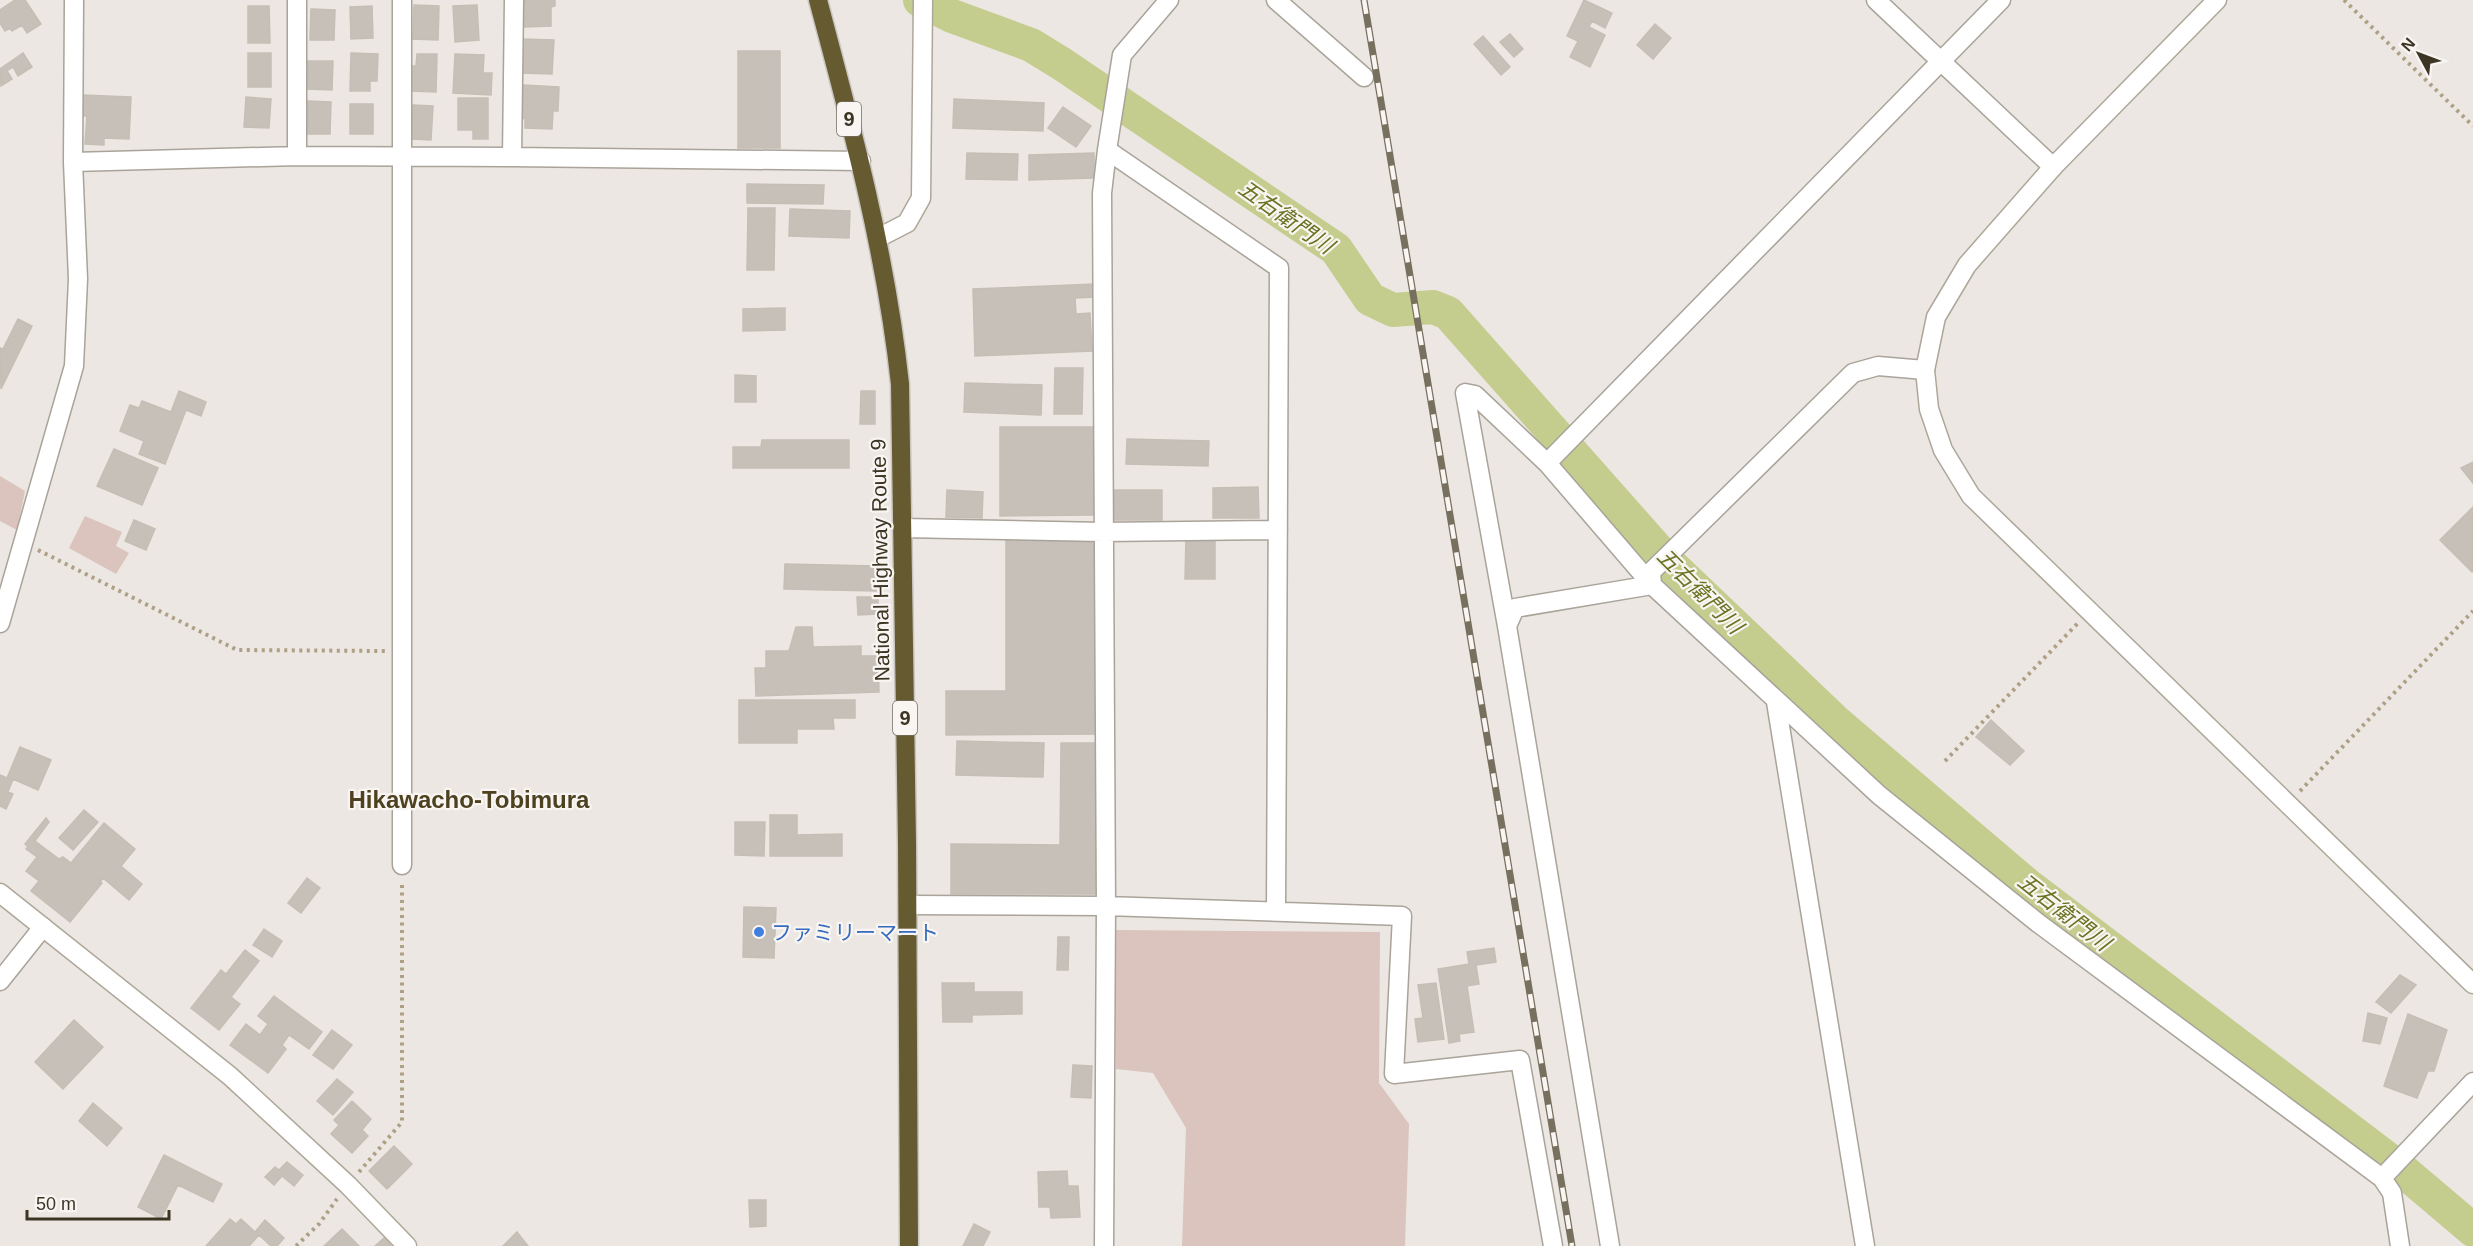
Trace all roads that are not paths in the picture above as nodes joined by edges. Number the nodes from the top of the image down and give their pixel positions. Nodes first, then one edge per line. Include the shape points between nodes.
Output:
1 (74, 0) edge
2 (297, 0) edge
3 (402, 0) edge
4 (514, 0) edge
5 (818, 0) edge
6 (923, 0) edge
7 (1169, 0) edge
8 (1276, 0) edge
9 (1876, 0) edge
10 (2001, 0) edge
11 (2217, 0) edge
12 (1941, 62) junction
13 (1364, 77) dead end
14 (1107, 150) junction
15 (297, 156) junction
16 (402, 157) junction
17 (512, 157) junction
18 (861, 161) junction
19 (73, 162) junction
20 (2053, 167) junction
21 (878, 238) junction
22 (1925, 370) junction
23 (1547, 463) junction
24 (902, 528) junction
25 (1278, 530) junction
26 (1103, 532) junction
27 (1652, 585) junction
28 (0, 623) edge
29 (1507, 626) junction
30 (1776, 702) junction
31 (402, 865) road end
32 (0, 893) edge
33 (908, 904) junction
34 (1106, 906) junction
35 (1276, 910) junction
36 (44, 927) junction
37 (0, 981) edge
38 (2473, 984) edge
39 (2473, 1082) edge
40 (2382, 1178) junction
41 (909, 1200) junction
42 (407, 1246) edge
43 (901, 1246) edge
44 (909, 1246) edge
45 (1104, 1246) edge
46 (1553, 1246) edge
47 (1610, 1246) edge
48 (1865, 1246) edge
49 (2400, 1246) edge

1 - 19 street
2 - 15 street
3 - 16 street
4 - 17 street
5 - 18 highway, National Highway Route 9 / 9
6 - 21 street via 921,198 907,223
7 - 14 street via 1122,55
8 - 13 street
9 - 12 street
10 - 12 street
11 - 20 street
12 - 20 street
12 - 23 street
14 - 25 street via 1279,268
14 - 26 street via 1102,193
15 - 16 street
15 - 19 street
16 - 17 street
16 - 31 street
17 - 18 street
18 - 21 highway, National Highway Route 9 / 9
19 - 28 street via 78,279 74,366
20 - 22 street via 1967,265 1936,318
21 - 24 highway, National Highway Route 9 / 9 via 900,384
22 - 27 street via 1878,366 1853,373 1651,572
22 - 38 street via 1929,410 1943,450 1971,496
23 - 27 street
23 - 29 street via 1475,395 1465,393
24 - 26 street
24 - 33 highway, National Highway Route 9 / 9
25 - 26 street
25 - 35 street
26 - 34 street
27 - 29 street via 1515,608
27 - 30 street
29 - 47 street
30 - 40 street via 1879,795 2038,923
30 - 48 street
32 - 36 street
33 - 34 street
33 - 41 highway, National Highway Route 9 / 9
34 - 35 street
34 - 45 street
35 - 46 street via 1402,916 1394,1074 1520,1060
36 - 37 street
36 - 42 street via 230,1076 348,1185
39 - 40 street
40 - 49 street via 2392,1193
41 - 43 highway, National Highway Route 9 / 9
41 - 44 highway, National Highway Route 9 / 9

